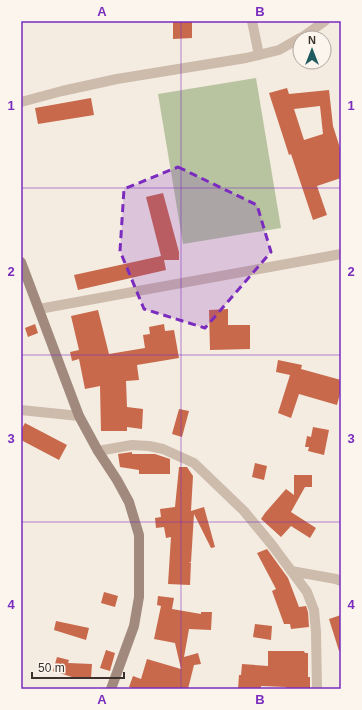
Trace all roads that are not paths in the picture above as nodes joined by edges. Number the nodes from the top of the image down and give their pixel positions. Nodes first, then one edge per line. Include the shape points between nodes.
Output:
1 (252, 21) edge
2 (325, 21) edge
3 (312, 30) edge
4 (292, 43) edge
5 (259, 55) junction
6 (21, 102) edge
7 (341, 254) edge
8 (21, 262) edge
9 (39, 309) junction
10 (21, 410) edge
11 (78, 416) junction
12 (98, 451) junction
13 (291, 571) junction
14 (341, 581) edge
15 (111, 689) edge
16 (316, 689) edge

1 - 5 street
2 - 3 street
4 - 5 street via 279,50
5 - 6 street via 117,79
7 - 9 street
8 - 9 street
9 - 11 street
10 - 11 street
11 - 12 street
12 - 13 street via 132,445 149,446 163,449 194,463 244,511
12 - 15 street via 129,502 138,535 139,597 134,626
13 - 14 street
13 - 16 street via 307,592 314,610

